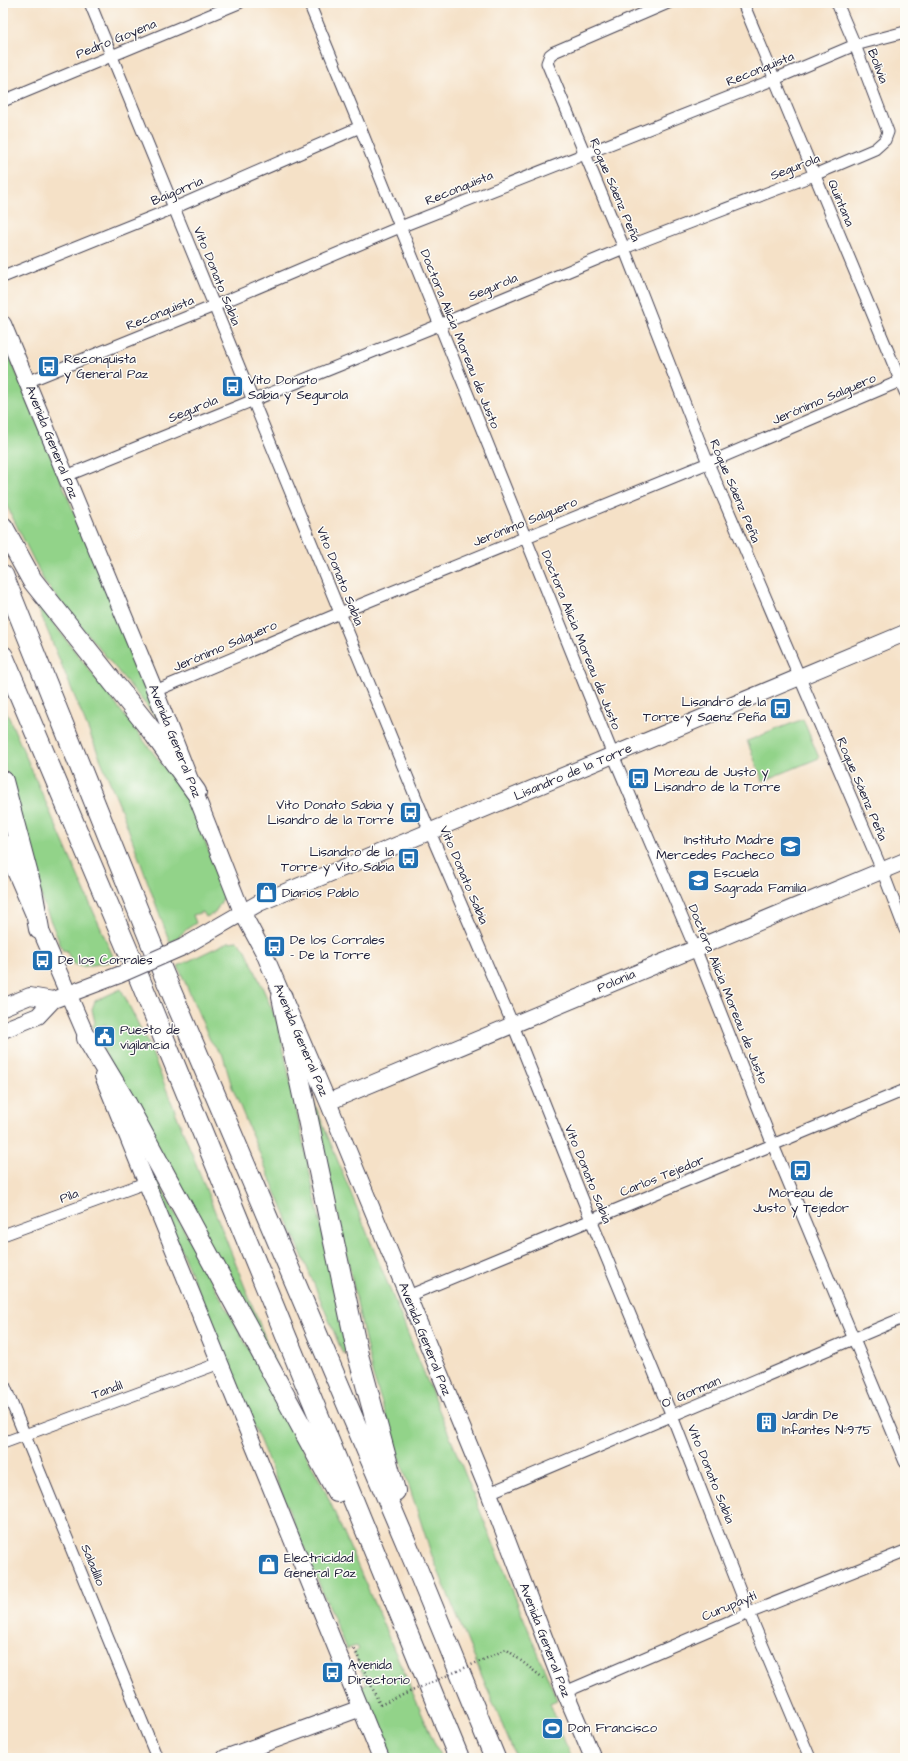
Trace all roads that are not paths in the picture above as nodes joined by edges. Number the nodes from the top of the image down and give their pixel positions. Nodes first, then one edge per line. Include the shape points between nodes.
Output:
1 (90, 3) edge
2 (239, 3) edge
3 (309, 3) edge
4 (668, 3) edge
5 (743, 3) edge
6 (837, 3) edge
7 (905, 32) edge
8 (855, 45) junction
9 (112, 56) junction
10 (775, 79) junction
11 (3, 101) edge
12 (360, 127) junction
13 (885, 140) joint
14 (584, 154) junction
15 (814, 175) junction
16 (174, 208) junction
17 (400, 227) junction
18 (624, 248) junction
19 (3, 277) edge
20 (214, 306) junction
21 (3, 324) edge
22 (439, 325) junction
23 (27, 382) junction
24 (904, 384) edge
25 (253, 400) junction
26 (708, 463) junction
27 (66, 476) junction
28 (3, 527) edge
29 (524, 538) junction
30 (3, 575) edge
31 (340, 612) junction
32 (905, 633) edge
33 (3, 656) edge
34 (799, 678) junction
35 (156, 691) junction
36 (612, 755) junction
37 (3, 781) edge
38 (196, 792) junction
39 (430, 832) junction
40 (3, 843) edge
41 (905, 861) edge
42 (882, 870) junction
43 (242, 912) junction
44 (39, 930) junction
45 (905, 930) edge
46 (695, 948) junction
47 (68, 994) junction
48 (282, 997) junction
49 (53, 1000) junction
50 (3, 1007) edge
51 (513, 1025) junction
52 (3, 1030) edge
53 (87, 1038) junction
54 (905, 1090) edge
55 (328, 1102) junction
56 (773, 1145) junction
57 (145, 1183) junction
58 (591, 1220) junction
59 (3, 1235) edge
60 (408, 1296) junction
61 (905, 1317) edge
62 (854, 1337) junction
63 (220, 1363) junction
64 (3, 1382) edge
65 (672, 1416) junction
66 (25, 1435) junction
67 (3, 1443) edge
68 (905, 1462) edge
69 (489, 1493) junction
70 (905, 1551) edge
71 (416, 1566) junction
72 (390, 1592) junction
73 (749, 1613) junction
74 (565, 1692) junction
75 (361, 1708) junction
76 (157, 1758) edge
77 (225, 1758) edge
78 (381, 1758) edge
79 (459, 1758) edge
80 (495, 1758) edge
81 (593, 1758) edge
82 (810, 1758) edge

1 - 9 street, Vito Donato Sabia
2 - 9 street, Pedro Goyena
3 - 12 street, Doctora Alicia Moreau de Justo
4 - 14 street, Roque Sáenz Peña via 554,52 548,59 549,69
5 - 10 street, Quintana
6 - 8 street, Bolivia
7 - 8 street, Reconquista
8 - 10 street, Reconquista
8 - 13 street, Bolivia via 886,125 888,132
9 - 11 street, Pedro Goyena
9 - 16 street, Vito Donato Sabia
10 - 14 street, Reconquista
10 - 15 street, Quintana
12 - 16 street, Baigorria
12 - 17 street, Doctora Alicia Moreau de Justo
13 - 15 street, Segurola via 874,149
14 - 17 street, Reconquista
14 - 18 street, Roque Sáenz Peña
15 - 18 street, Segurola
15 - 24 street, Quintana
16 - 19 street, Baigorria
16 - 20 street, Vito Donato Sabia
17 - 20 street, Reconquista
17 - 22 street, Doctora Alicia Moreau de Justo
18 - 22 street, Segurola
18 - 26 street, Roque Sáenz Peña
20 - 23 street, Reconquista
20 - 25 street, Vito Donato Sabia
21 - 23 street, Avenida General Paz
22 - 25 street, Segurola
22 - 29 street, Doctora Alicia Moreau de Justo
23 - 27 street, Avenida General Paz
24 - 26 street, Jerónimo Salguero
25 - 27 street, Segurola
25 - 31 street, Vito Donato Sabia
26 - 29 street, Jerónimo Salguero
26 - 34 street, Roque Sáenz Peña
27 - 35 street, Avenida General Paz
28 - 38 highway via 32,580 155,735
29 - 31 street, Jerónimo Salguero
29 - 36 street, Doctora Alicia Moreau de Justo
30 - 71 highway via 162,970
31 - 35 street, Jerónimo Salguero
31 - 39 street, Vito Donato Sabia
32 - 34 street, Lisandro de la Torre
33 - 72 highway via 131,958
34 - 36 street, Lisandro de la Torre
34 - 42 street, Roque Sáenz Peña
35 - 38 street, Avenida General Paz
36 - 39 street, Lisandro de la Torre
36 - 46 street, Doctora Alicia Moreau de Justo
37 - 44 highway via 32,890
38 - 43 street, Avenida General Paz
39 - 43 street, Lisandro de la Torre
39 - 51 street, Vito Donato Sabia
40 - 44 street
41 - 42 street, Polonia
42 - 45 street, Roque Sáenz Peña
42 - 46 street, Polonia
43 - 47 street, Lisandro de la Torre, bridge via 183,947
43 - 48 street, Avenida General Paz via 264,953
44 - 47 street
46 - 51 street, Polonia
46 - 56 street, Doctora Alicia Moreau de Justo
47 - 49 street, Lisandro de la Torre
47 - 53 street
48 - 55 street, Avenida General Paz
48 - 71 highway via 358,1355
49 - 50 street via 30,996
49 - 52 street via 38,1016
51 - 55 street, Polonia
51 - 58 street, Vito Donato Sabia
53 - 57 street
53 - 72 highway via 177,1196
54 - 56 street, Carlos Tejedor
55 - 60 street, Avenida General Paz
56 - 58 street, Carlos Tejedor
56 - 62 street, Doctora Alicia Moreau de Justo
57 - 59 street, Pila
57 - 63 street
58 - 60 street, Carlos Tejedor
58 - 65 street, Vito Donato Sabia
60 - 69 street, Avenida General Paz
61 - 62 street, O' Gorman
62 - 65 street, O' Gorman
62 - 68 street, Doctora Alicia Moreau de Justo
63 - 66 street, Tandil
63 - 75 street
64 - 66 street, Saladillo
65 - 69 street, O' Gorman
65 - 73 street, Vito Donato Sabia
66 - 67 street, Tandil
66 - 76 street, Saladillo
69 - 74 street, Avenida General Paz
70 - 73 street, Curupaytí
71 - 80 highway
72 - 79 highway
73 - 74 street, Curupaytí
73 - 82 street, Vito Donato Sabia
74 - 81 street, Avenida General Paz
75 - 77 street
75 - 78 street

